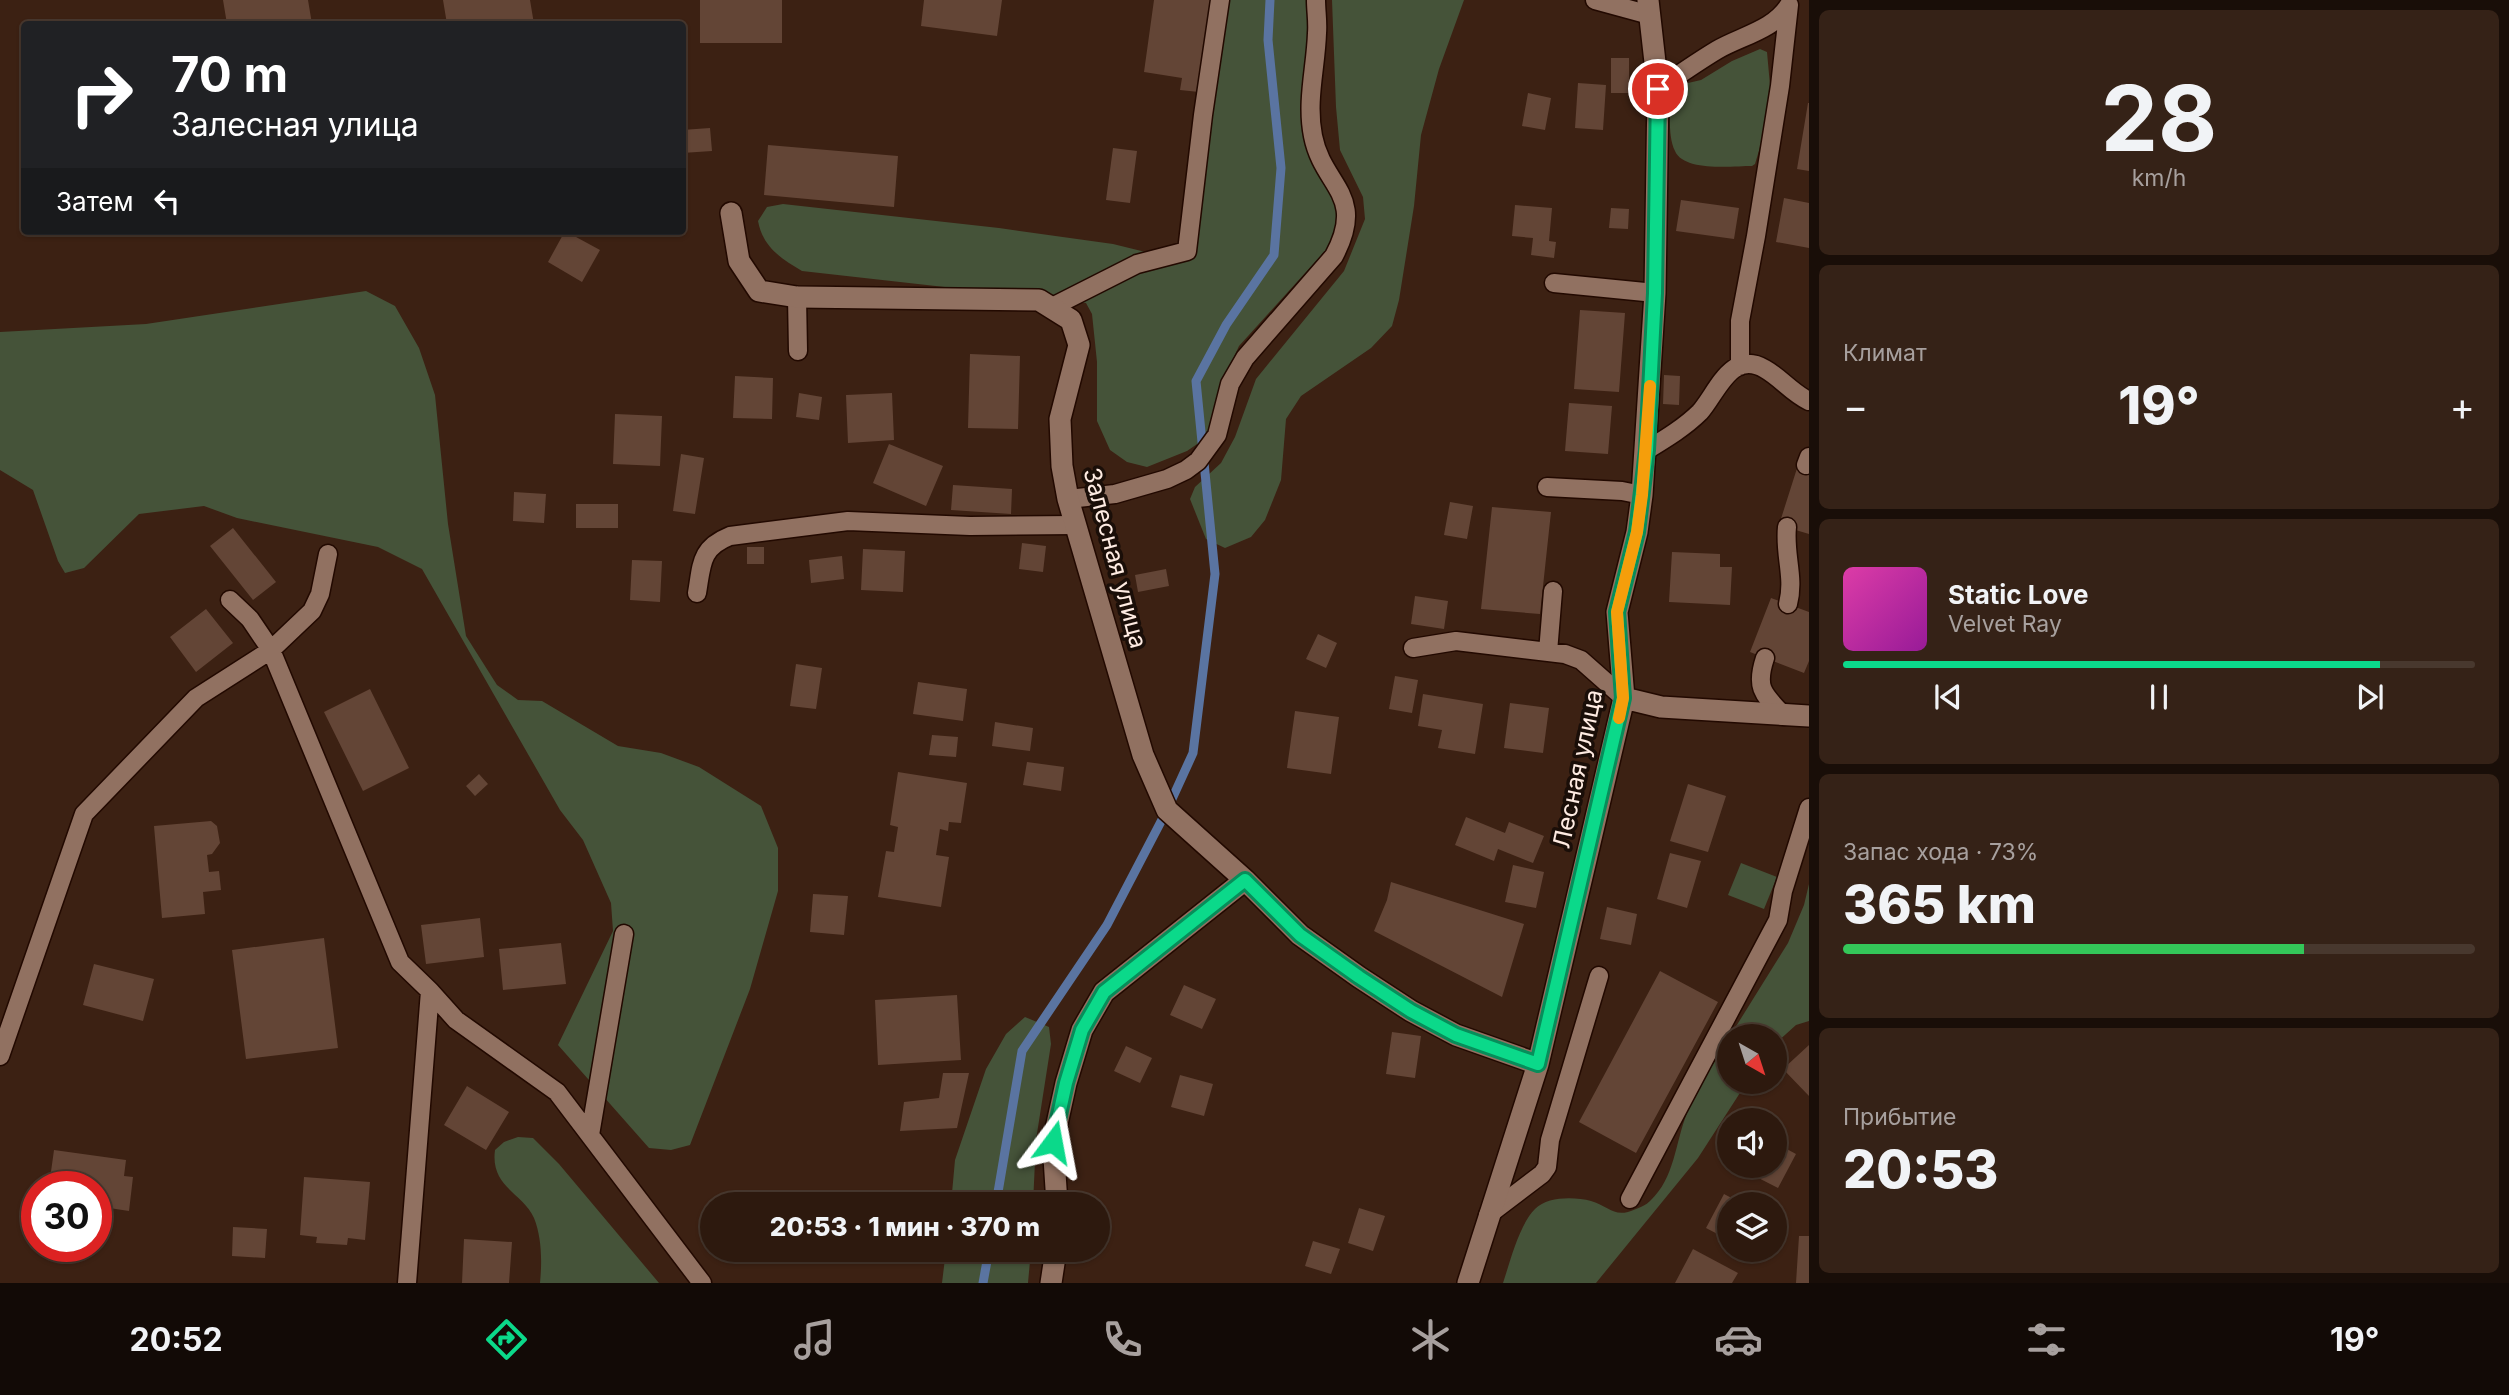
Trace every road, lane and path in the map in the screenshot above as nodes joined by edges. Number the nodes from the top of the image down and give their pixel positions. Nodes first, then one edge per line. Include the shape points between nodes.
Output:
1 (1220, 0) edge
2 (1316, 0) edge
3 (1595, 0) edge
4 (1790, 2) edge
5 (1649, 8) edge
6 (1658, 89) junction
7 (731, 213) dead end
8 (1555, 283) dead end
9 (1655, 293) junction
10 (797, 297) junction
11 (1052, 307) junction
12 (798, 351) dead end
13 (1740, 366) junction
14 (1809, 401) edge
15 (1647, 450) junction
16 (1548, 488) dead end
17 (1642, 495) junction
18 (1068, 499) junction
19 (1075, 525) junction
20 (1787, 527) dead end
21 (328, 554) dead end
22 (1789, 564) junction
23 (1809, 570) edge
24 (1553, 591) dead end
25 (697, 593) dead end
26 (230, 600) dead end
27 (1788, 604) dead end
28 (1413, 648) dead end
29 (271, 650) junction
30 (1548, 652) junction
31 (1765, 658) dead end
32 (1623, 698) junction
33 (1784, 716) junction
34 (1809, 716) edge
35 (1809, 808) edge
36 (1245, 880) junction
37 (624, 934) dead end
38 (1599, 976) dead end
39 (430, 991) junction
40 (0, 1056) edge
41 (1538, 1064) junction
42 (590, 1135) junction
43 (1055, 1192) edge
44 (1630, 1199) dead end
45 (1488, 1215) junction
46 (1054, 1262) edge
47 (407, 1283) edge
48 (702, 1283) edge
49 (1051, 1283) edge
50 (1468, 1283) edge

1 - 11 lane via 1187,251 1137,264
2 - 18 lane via 1310,100 1313,137 1343,197 1344,237 1334,256 1245,358 1230,384 1217,435 1198,461 1167,479 1115,494
3 - 5 lane
4 - 6 lane via 1783,15
4 - 13 lane via 1740,321
5 - 6 street, Лесная улица
6 - 9 street, Лесная улица
7 - 10 street via 739,261 759,291
8 - 9 lane
9 - 15 street, Лесная улица
10 - 11 street via 1039,300
10 - 12 lane
11 - 18 street, Залесная улица via 1071,320 1079,345 1060,419
13 - 14 lane via 1764,368
13 - 15 lane via 1724,376 1700,411
15 - 17 street, Лесная улица
16 - 17 lane
17 - 32 street, Лесная улица via 1617,612
18 - 19 street, Залесная улица
19 - 25 lane via 848,521 730,536 715,542 704,555
19 - 36 street, Залесная улица via 1143,755 1167,810
20 - 22 lane
21 - 29 lane via 312,611
22 - 23 lane
22 - 27 lane
24 - 30 lane
26 - 29 lane
28 - 30 lane via 1455,641
29 - 39 lane via 400,961
29 - 40 lane via 196,698 84,814
30 - 32 lane via 1581,660
31 - 33 lane via 1759,675 1762,687
32 - 33 street via 1661,707
32 - 41 street, Лесная улица
33 - 34 street
35 - 44 lane via 1778,920
36 - 41 street, Залесная улица via 1300,935 1411,1011 1456,1035
36 - 43 street via 1104,992 1082,1030 1066,1083 1053,1142
37 - 42 lane
38 - 45 lane via 1550,1140 1547,1167
39 - 42 lane via 456,1020 557,1092
39 - 47 lane
41 - 45 street, Лесная улица
42 - 48 lane
45 - 50 street, Лесная улица
46 - 49 street

